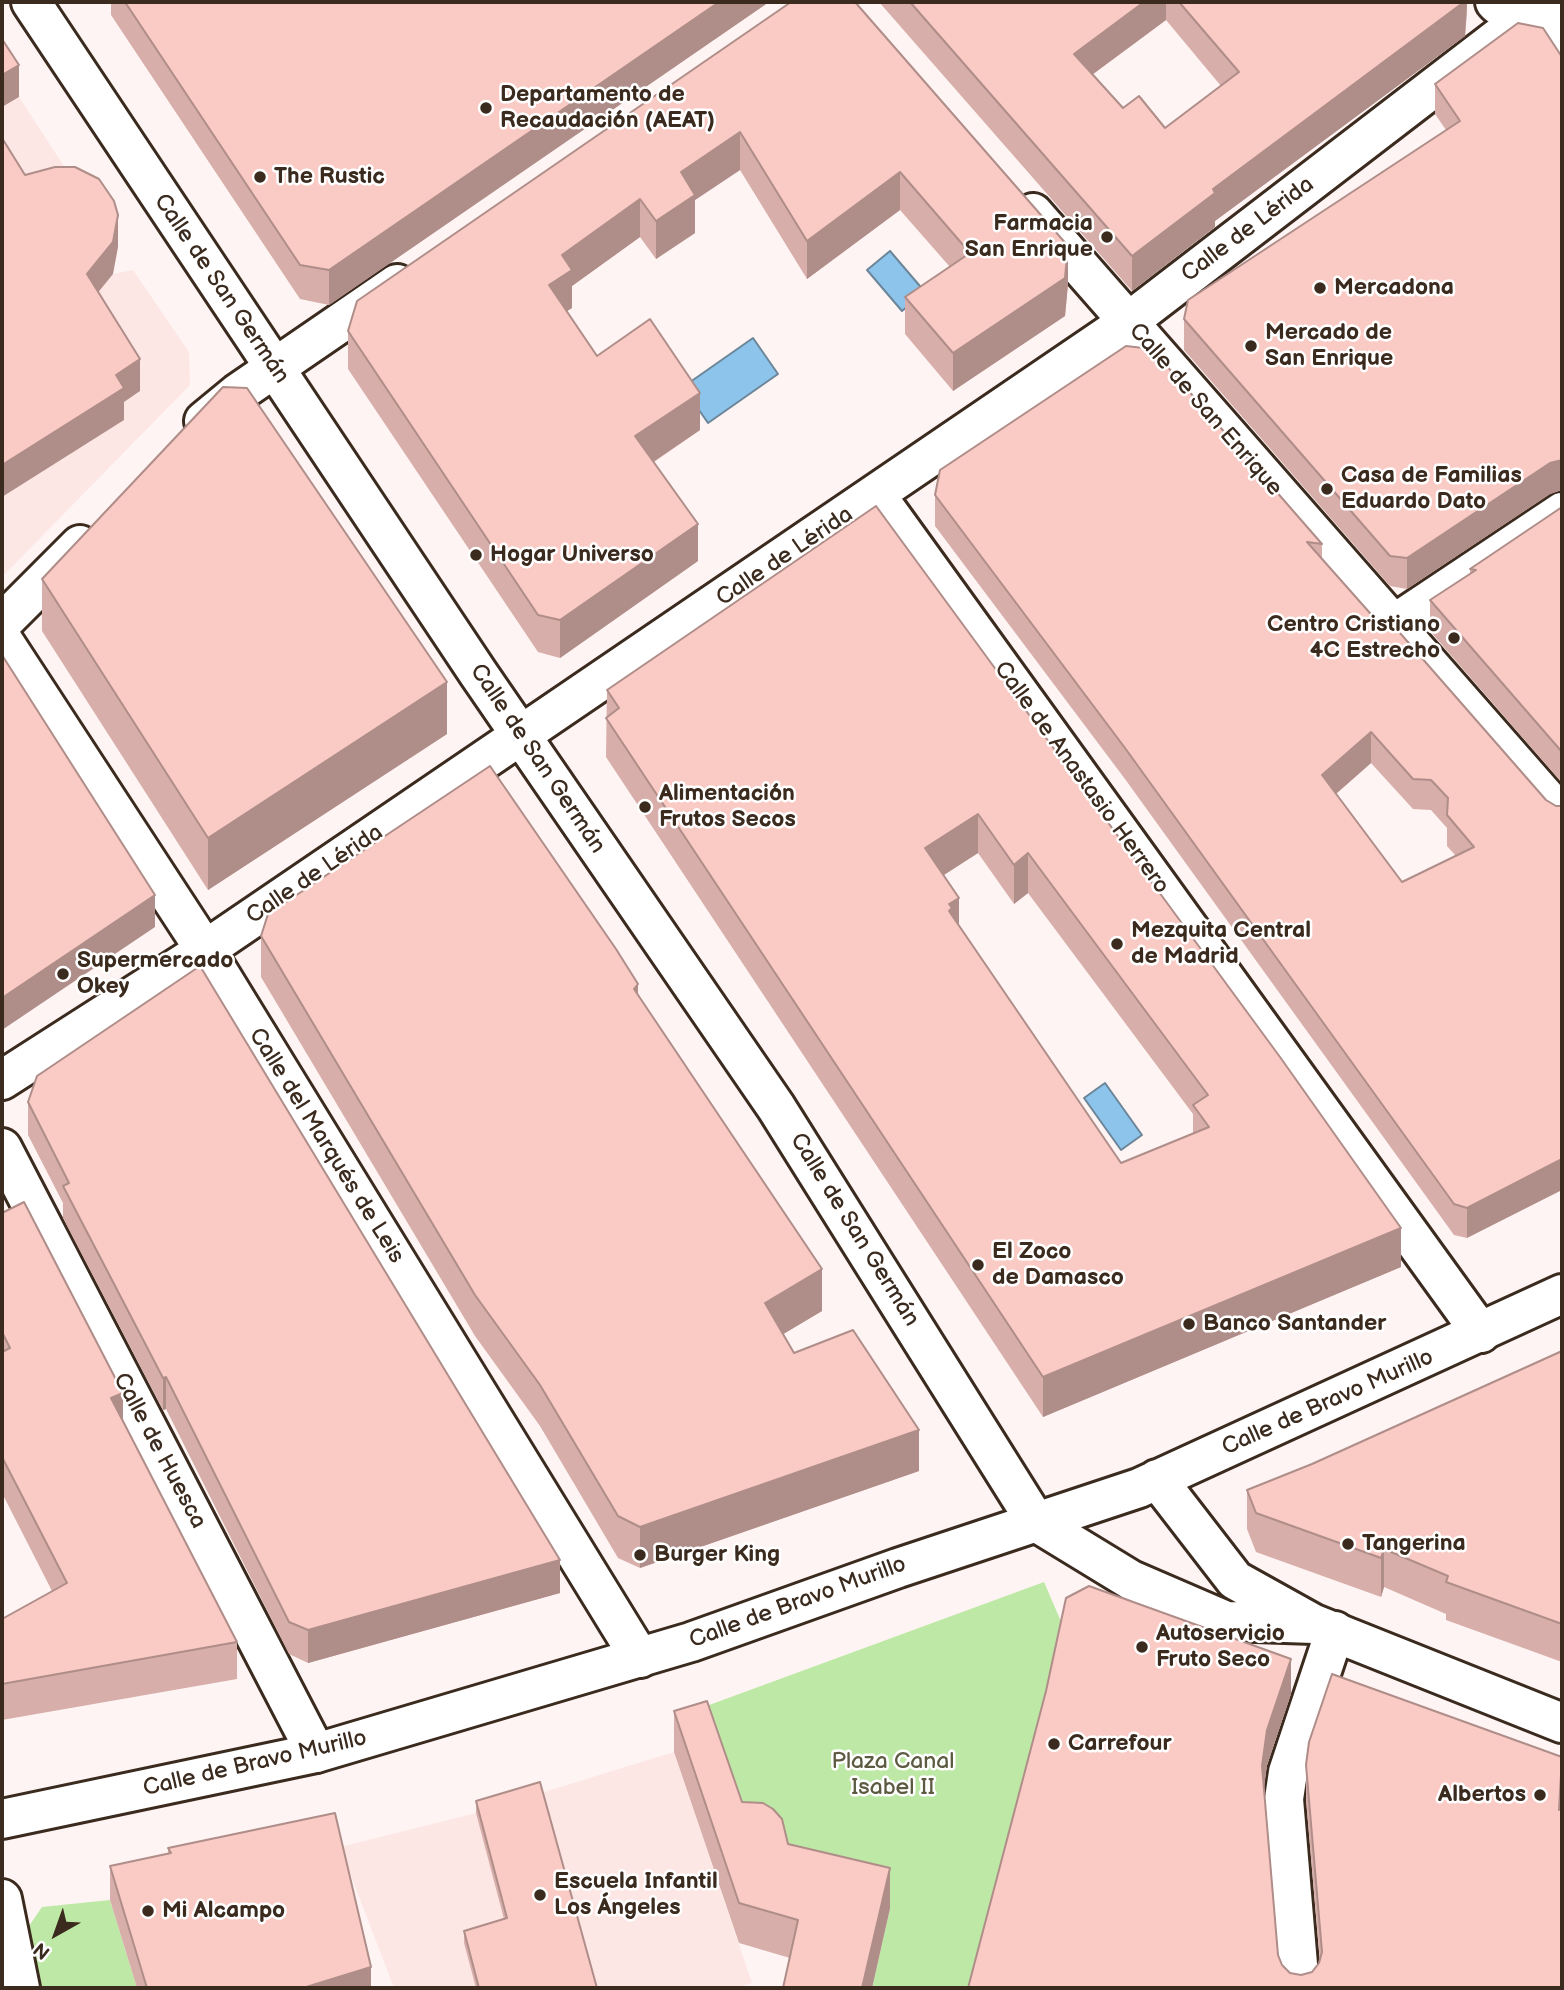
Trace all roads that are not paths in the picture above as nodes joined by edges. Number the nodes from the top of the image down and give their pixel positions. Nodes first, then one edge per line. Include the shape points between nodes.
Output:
1 (31, 2) edge
2 (1523, 6) edge
3 (1562, 39) edge
4 (1012, 188) edge
5 (429, 262) edge
6 (1128, 322) junction
7 (274, 368) junction
8 (179, 447) edge
9 (876, 495) junction
10 (1562, 512) edge
11 (100, 525) edge
12 (2, 623) edge
13 (1394, 624) junction
14 (2, 639) edge
15 (521, 736) junction
16 (1562, 816) edge
17 (205, 950) junction
18 (2, 1080) edge
19 (2, 1148) edge
20 (1562, 1294) edge
21 (1481, 1334) junction
22 (1157, 1479) junction
23 (1036, 1522) junction
24 (1324, 1628) junction
25 (640, 1658) junction
26 (1562, 1723) edge
27 (316, 1753) junction
28 (2, 1819) edge
29 (2, 1899) edge
30 (20, 1988) edge
31 (1300, 1988) edge

1 - 7 street, Calle de San Germán
2 - 3 street
2 - 6 street, Calle de Lérida
4 - 6 street, Calle de San Enrique
5 - 7 street
6 - 9 street, Calle de Lérida
6 - 13 street, Calle de San Enrique
7 - 8 street via 218,408
7 - 15 street, Calle de San Germán
9 - 15 street, Calle de Lérida
9 - 21 street, Calle de Anastasio Herrero
10 - 13 street
11 - 12 street
13 - 16 street, Calle de San Enrique
14 - 17 street, Calle del Marqués de Leis
15 - 17 street, Calle de Lérida
15 - 23 street, Calle de San Germán via 776,1107
17 - 18 street, Calle de Lérida
17 - 25 street, Calle del Marqués de Leis
19 - 27 street, Calle de Huesca
20 - 21 street, Calle de Bravo Murillo
21 - 22 street, Calle de Bravo Murillo
22 - 23 street, Calle de Bravo Murillo
22 - 24 street via 1235,1580
23 - 24 street via 1131,1580 1226,1620
23 - 25 street, Calle de Bravo Murillo
24 - 26 street
24 - 31 street via 1284,1799
25 - 27 street, Calle de Bravo Murillo
27 - 28 street, Calle de Bravo Murillo
29 - 30 street

